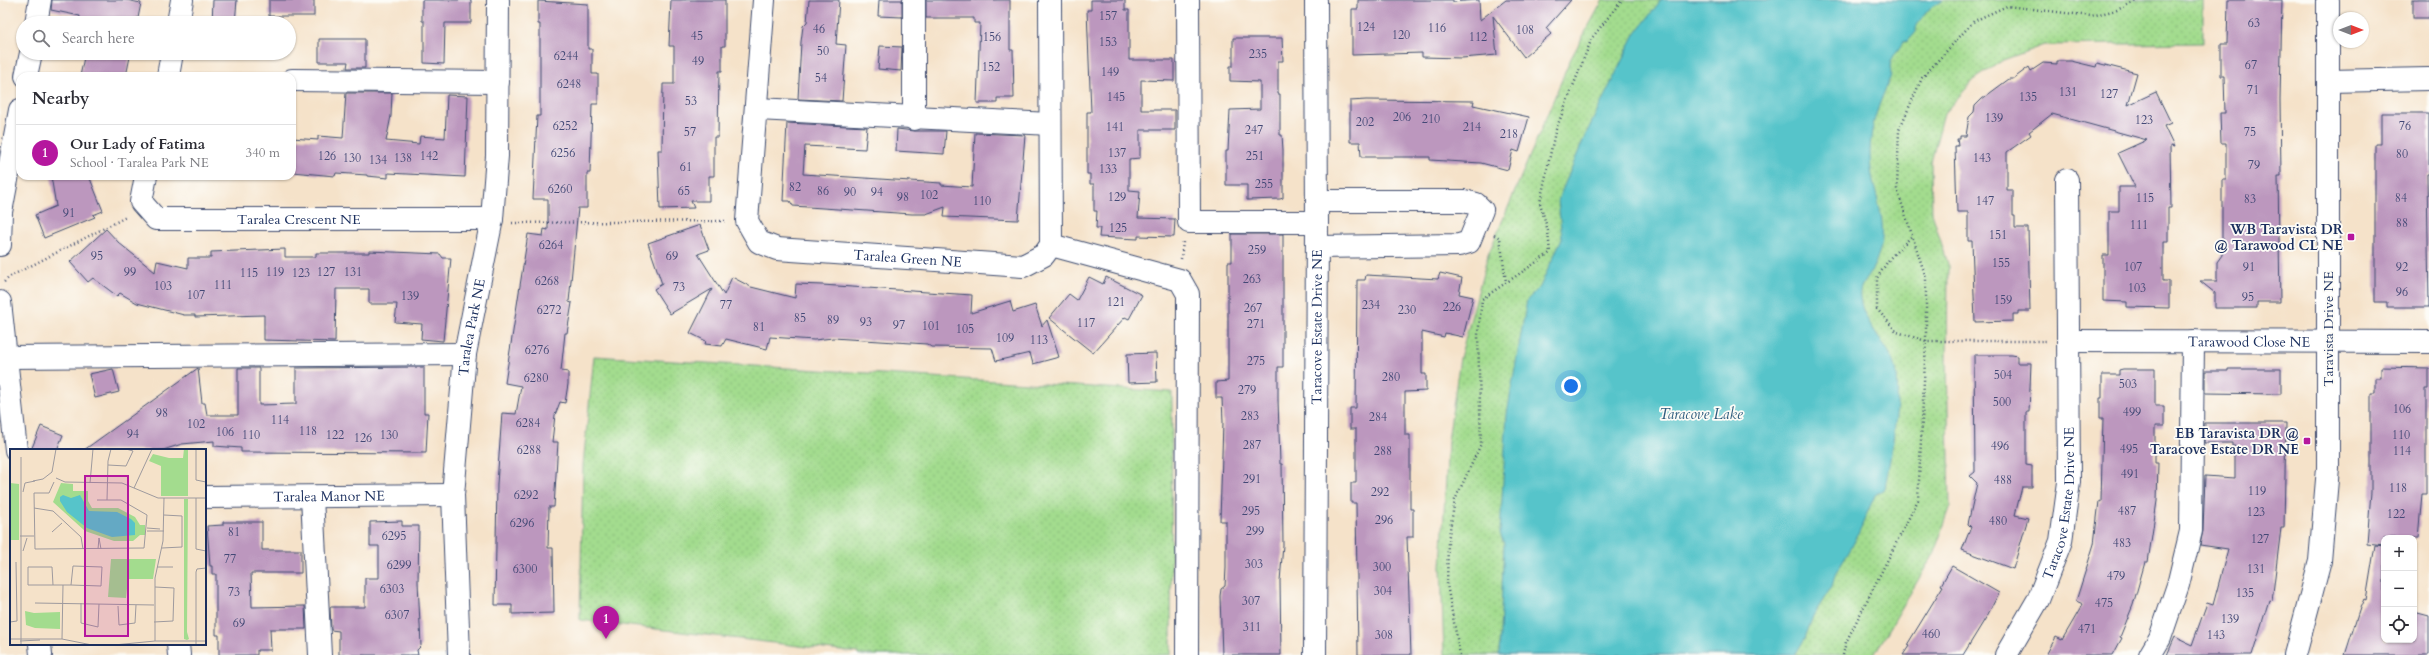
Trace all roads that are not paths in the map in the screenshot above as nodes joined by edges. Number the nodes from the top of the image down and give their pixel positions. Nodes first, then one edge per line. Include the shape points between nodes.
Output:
1 (40, 0) edge
2 (182, 0) edge
3 (498, 0) edge
4 (764, 0) edge
5 (914, 0) edge
6 (1050, 0) edge
7 (1188, 0) edge
8 (1316, 0) edge
9 (2328, 0) edge
10 (37, 16) edge
11 (179, 16) edge
12 (29, 60) edge
13 (171, 60) edge
14 (27, 72) edge
15 (169, 72) edge
16 (2429, 79) edge
17 (296, 80) edge
18 (2328, 81) junction
19 (498, 82) junction
20 (757, 109) junction
21 (914, 119) junction
22 (1050, 124) junction
23 (16, 131) edge
24 (145, 180) edge
25 (2067, 180) dead end
26 (1317, 201) junction
27 (492, 219) junction
28 (1317, 222) junction
29 (0, 245) edge
30 (1051, 245) junction
31 (1317, 247) junction
32 (0, 302) edge
33 (2068, 341) junction
34 (2193, 341) junction
35 (2328, 341) junction
36 (2429, 342) edge
37 (465, 354) junction
38 (5, 357) junction
39 (16, 449) edge
40 (453, 495) junction
41 (206, 497) edge
42 (312, 497) junction
43 (40, 645) edge
44 (178, 645) edge
45 (41, 655) edge
46 (179, 655) edge
47 (320, 655) edge
48 (459, 655) edge
49 (1187, 655) edge
50 (1315, 655) edge
51 (2006, 655) edge
52 (2150, 655) edge
53 (2295, 655) edge

1 - 10 street
2 - 11 street
3 - 19 street, Taralea Park NE
4 - 20 street
5 - 21 street
6 - 22 street
7 - 28 street via 1189,222
8 - 26 street, Taracove Estate Drive NE
9 - 18 street, Taravista Drive NE
12 - 14 street
13 - 15 street
16 - 18 street
17 - 19 street
18 - 35 street, Taravista Drive NE
19 - 27 street, Taralea Park NE via 497,156
20 - 21 street
20 - 30 street, Taralea Green NE via 747,221 759,242 777,250 1024,266 1044,255
21 - 22 street
22 - 30 street
23 - 29 street via 1,212
24 - 27 street, Taralea Crescent NE via 141,202 156,219
25 - 33 street, Taracove Estate Drive NE
26 - 28 street, Taracove Estate Drive NE
26 - 31 street via 1464,201 1476,204 1482,210 1469,242 1459,245
27 - 37 street, Taralea Park NE
28 - 31 street, Taracove Estate Drive NE
30 - 49 street via 1180,280 1188,294
31 - 50 street, Taracove Estate Drive NE
32 - 38 street
33 - 34 street, Tarawood Close NE
33 - 51 street, Taracove Estate Drive NE via 2069,482 2061,541 2038,600
34 - 35 street, Tarawood Close NE
34 - 52 street via 2191,531 2178,585 2160,638
35 - 36 street, Tarawood Close NE
35 - 53 street, Taravista Drive NE via 2328,468 2320,561
37 - 38 street
37 - 40 street, Taralea Park NE
38 - 39 street
40 - 42 street, Taralea Manor NE
40 - 48 street, Taralea Park NE
41 - 42 street, Taralea Manor NE
42 - 47 street
43 - 45 street
44 - 46 street

